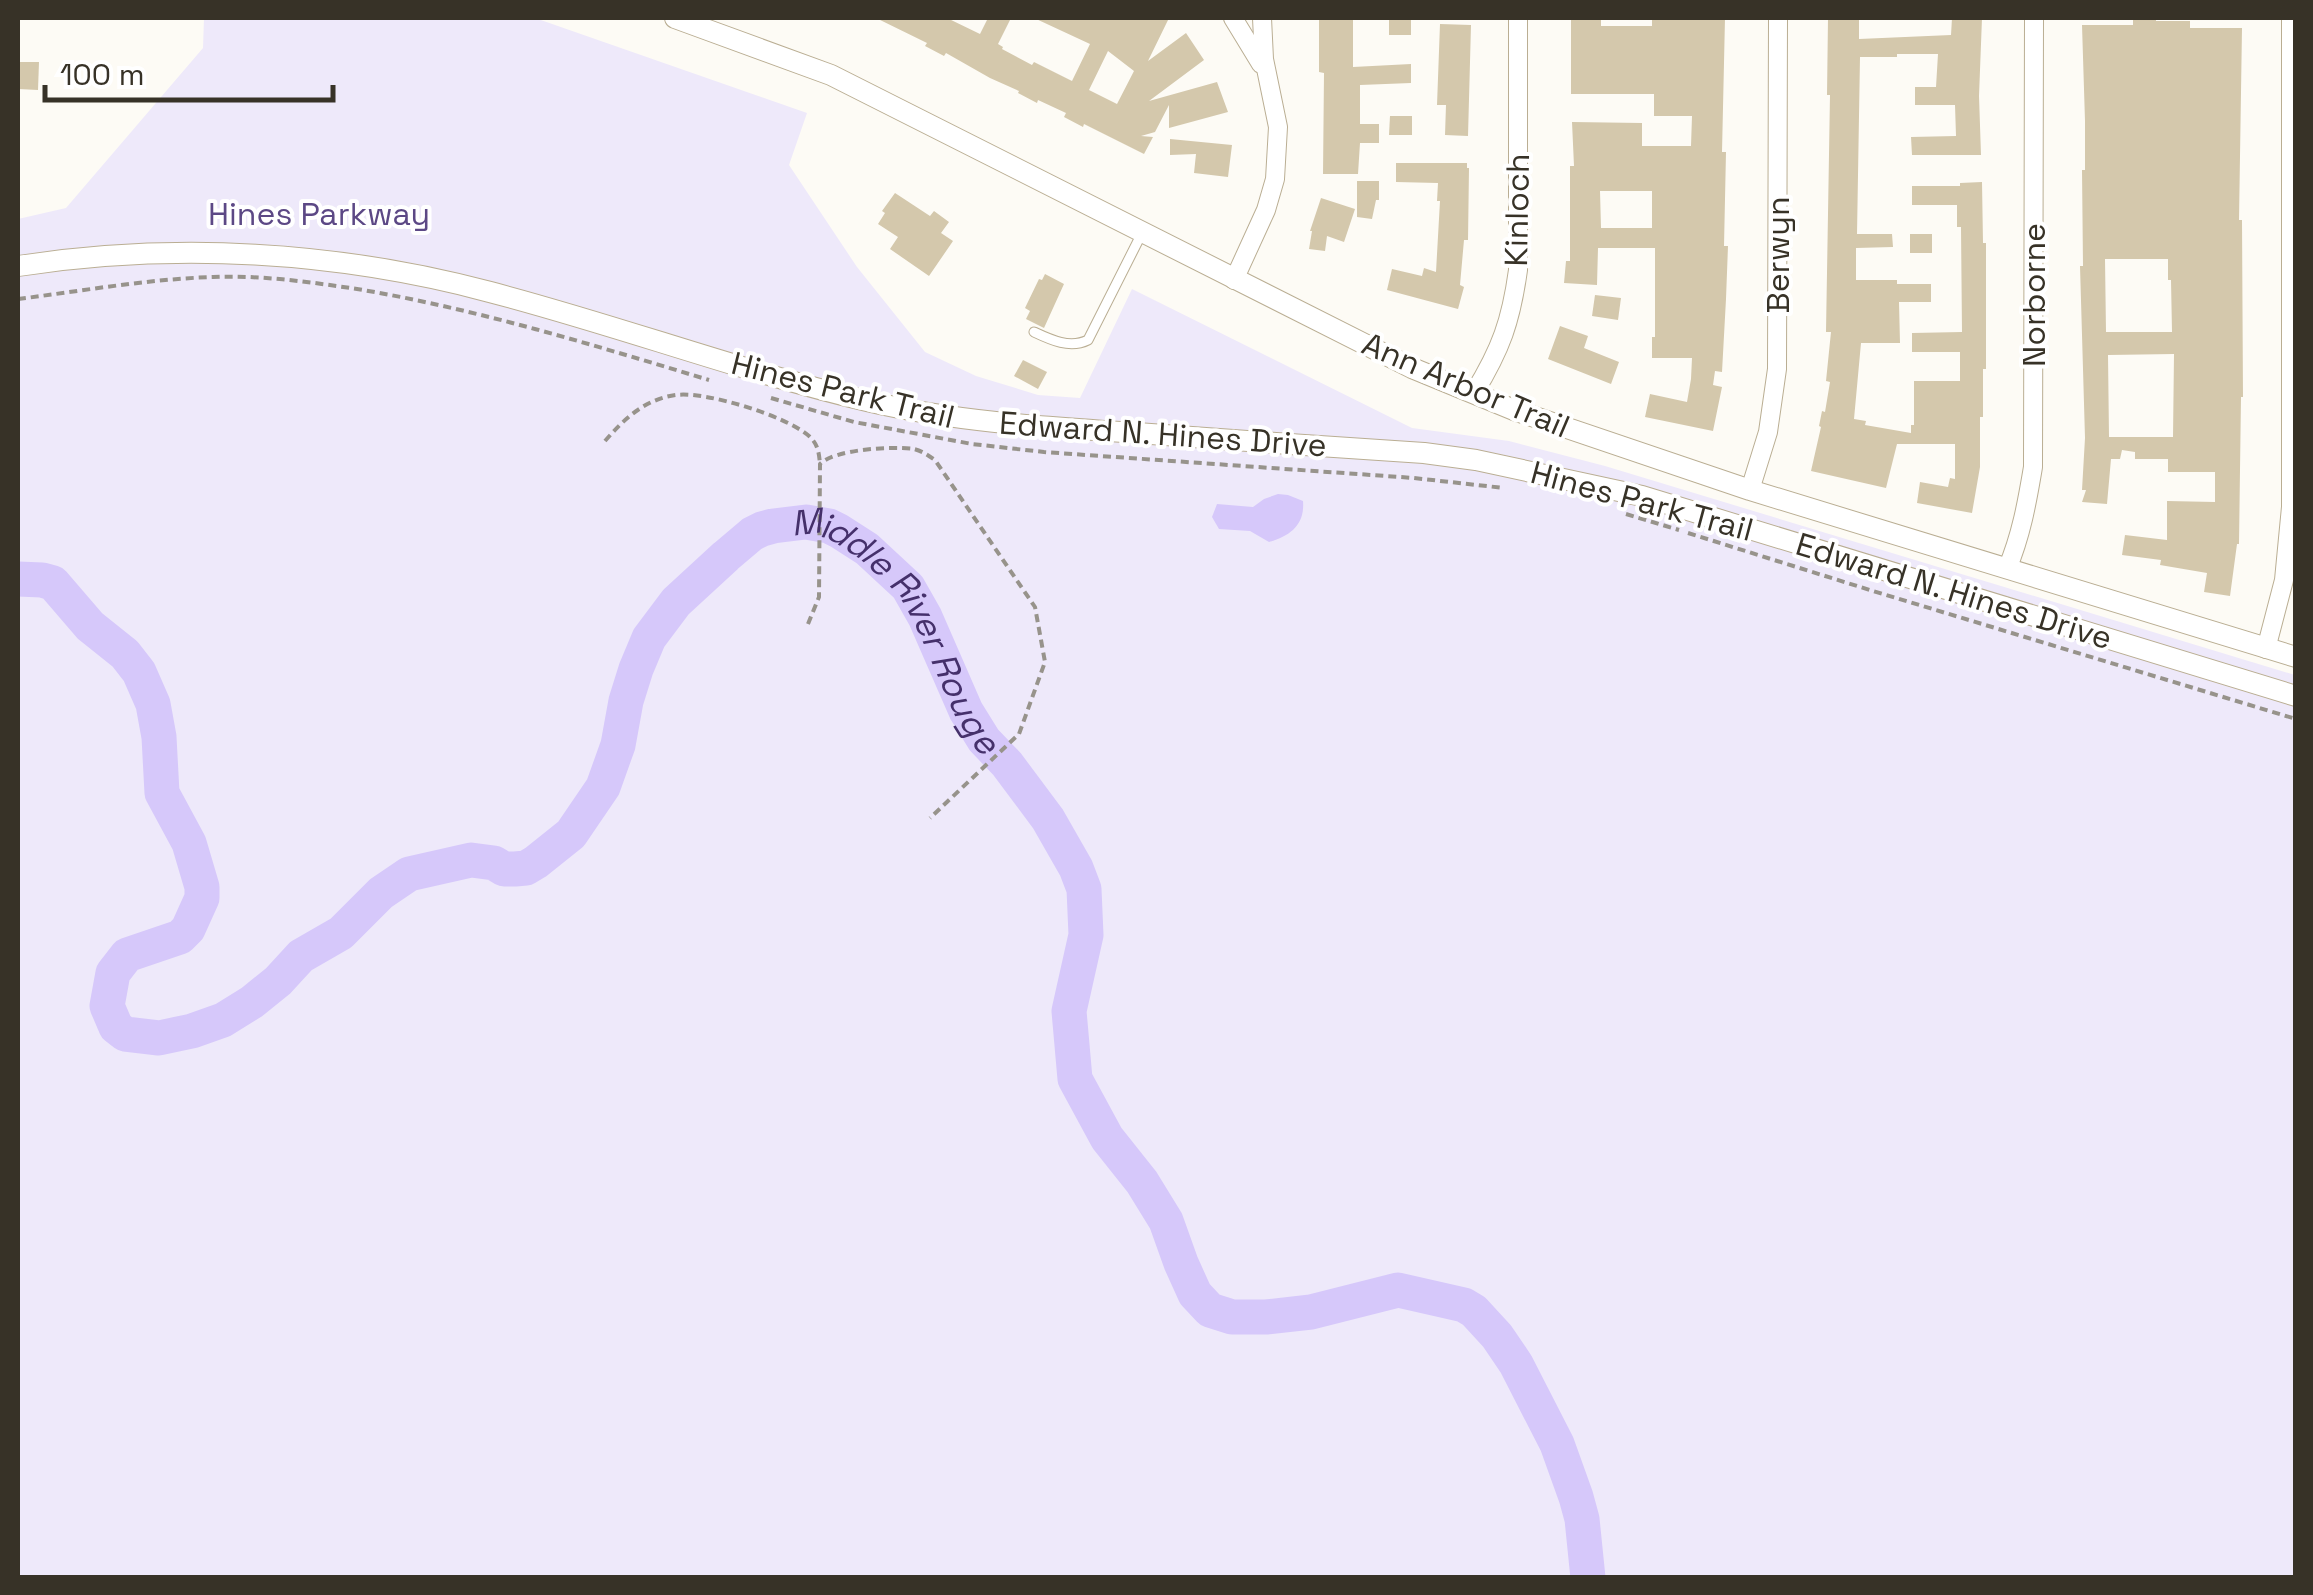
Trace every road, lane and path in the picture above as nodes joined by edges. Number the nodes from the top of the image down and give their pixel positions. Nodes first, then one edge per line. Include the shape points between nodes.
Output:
1 (675, 18) edge
2 (1233, 18) edge
3 (1262, 18) edge
4 (1518, 18) edge
5 (1778, 18) edge
6 (2034, 18) edge
7 (2291, 18) edge
8 (1269, 83) junction
9 (1142, 233) junction
10 (18, 266) edge
11 (1234, 280) junction
12 (18, 299) edge
13 (1034, 332) dead end
14 (721, 383) dead end
15 (1474, 393) junction
16 (759, 394) dead end
17 (605, 441) dead end
18 (820, 464) junction
19 (1516, 490) dead end
20 (1750, 490) junction
21 (1612, 510) dead end
22 (2007, 570) junction
23 (808, 624) dead end
24 (2266, 649) junction
25 (2296, 658) edge
26 (2296, 696) edge
27 (2296, 719) edge
28 (930, 818) dead end

1 - 9 street, Ann Arbor Trail via 831,75
2 - 8 street
3 - 8 street
4 - 15 street, Kinloch via 1518,270 1504,335
5 - 20 street, Berwyn via 1776,370 1768,432
6 - 22 street, Norborne via 2033,467
7 - 24 street via 2292,507 2284,580
8 - 11 street via 1278,127 1275,179
9 - 11 street, Ann Arbor Trail
9 - 13 lane via 1088,340 1055,342
10 - 26 street, Edward N. Hines Drive via 195,252 349,263 486,290 820,389 928,414 1476,460 1642,496
11 - 15 street, Ann Arbor Trail
12 - 14 path, Hines Park Trail via 215,276 304,281 482,314
15 - 20 street, Ann Arbor Trail
16 - 19 path, Hines Park Trail via 854,422 972,444
17 - 18 path via 649,403 697,396 784,421 811,437
18 - 23 path via 819,596
18 - 28 path via 844,452 925,452 1035,607 1044,662 1019,734
20 - 22 street, Ann Arbor Trail
21 - 27 path, Hines Park Trail
22 - 24 street, Ann Arbor Trail
24 - 25 street, Ann Arbor Trail

